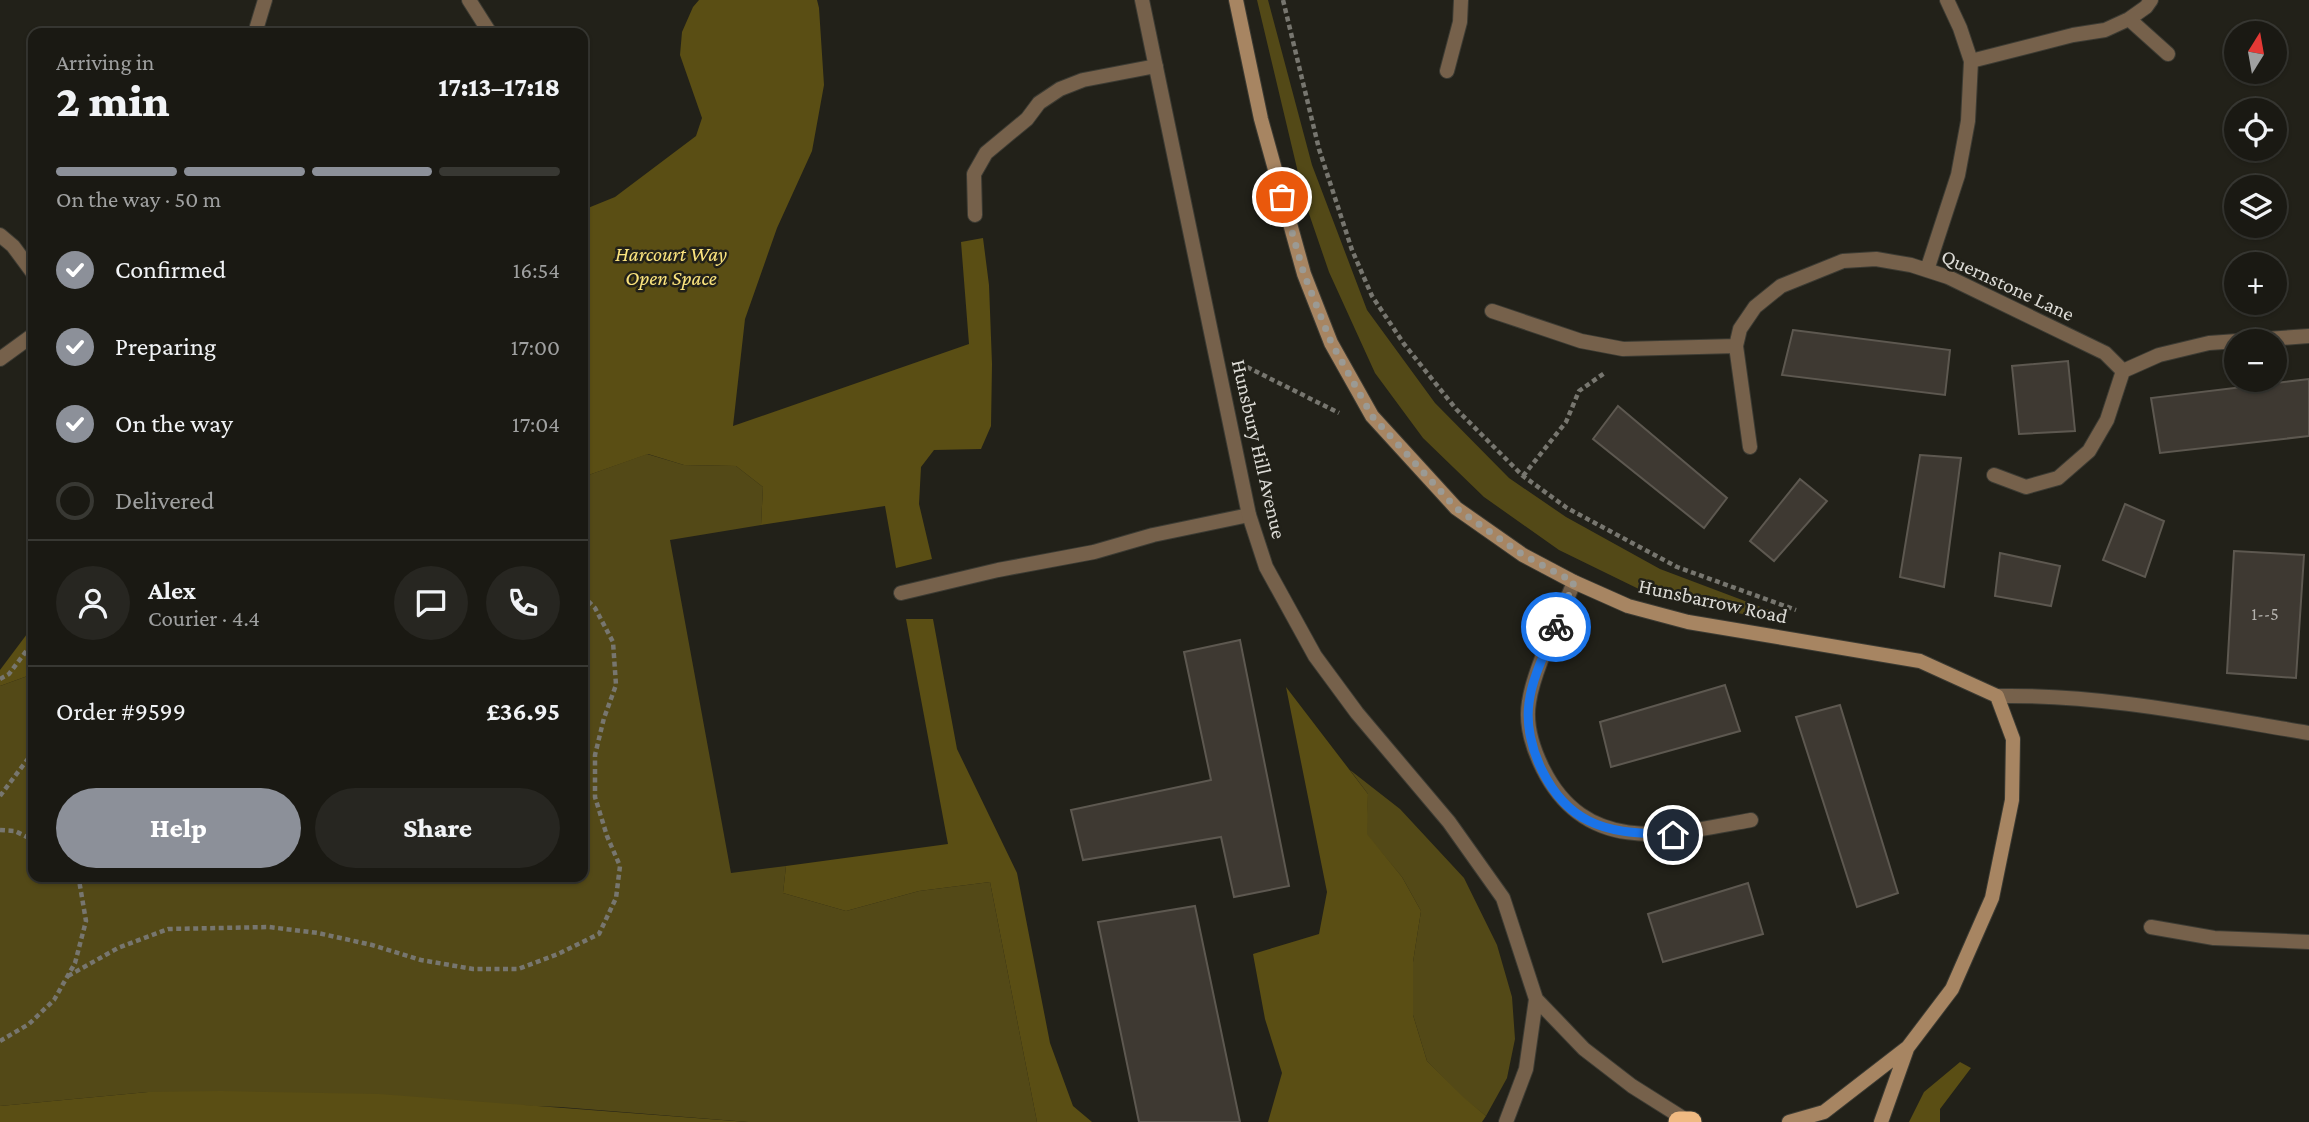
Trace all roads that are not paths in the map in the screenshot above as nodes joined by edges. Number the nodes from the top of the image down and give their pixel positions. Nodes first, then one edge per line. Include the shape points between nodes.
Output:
1 (265, 0) edge
2 (470, 0) edge
3 (1142, 0) edge
4 (1236, 0) edge
5 (1461, 0) edge
6 (1947, 0) edge
7 (2151, 0) edge
8 (2129, 19) junction
9 (257, 28) edge
10 (487, 28) edge
11 (2168, 54) dead end
12 (1971, 61) junction
13 (1156, 66) junction
14 (1447, 71) dead end
15 (975, 215) dead end
16 (0, 235) edge
17 (28, 266) edge
18 (1927, 270) junction
19 (1492, 312) dead end
20 (2309, 335) edge
21 (28, 339) edge
22 (1736, 346) junction
23 (0, 359) edge
24 (2123, 371) junction
25 (1750, 447) dead end
26 (1993, 475) dead end
27 (1249, 515) junction
28 (1574, 582) junction
29 (901, 593) dead end
30 (1997, 696) junction
31 (2309, 733) edge
32 (1751, 820) dead end
33 (2151, 927) dead end
34 (2309, 942) edge
35 (1536, 999) junction
36 (1908, 1047) junction
37 (1506, 1122) edge
38 (1679, 1122) edge
39 (1690, 1122) edge
40 (1789, 1122) edge
41 (1881, 1122) edge

1 - 9 street
2 - 10 street
3 - 13 street, Hunsbury Hill Avenue
4 - 28 street, Hunsbarrow Road via 1261,119 1304,274 1331,342 1372,416 1456,508 1523,555
5 - 14 street
6 - 12 street
7 - 8 street
8 - 11 street
8 - 12 street via 2105,30
12 - 18 street via 1968,121 1958,175
13 - 15 street via 1083,80 1039,103 986,153 974,174
13 - 27 street, Hunsbury Hill Avenue
16 - 17 street
18 - 22 street, Quernstone Lane via 1876,259 1843,261 1815,272 1781,286 1755,307 1740,329
18 - 24 street, Quernstone Lane via 2105,353
19 - 22 street via 1581,341 1623,349
20 - 24 street via 2209,343 2159,355
21 - 23 street
22 - 25 street
24 - 26 street via 2107,420 2089,451 2058,478 2026,487
27 - 29 street
27 - 35 street, Hunsbury Hill Avenue via 1266,567 1315,656 1449,822 1503,898
28 - 30 street, Hunsbarrow Road via 1628,606 1688,622 1920,661
28 - 32 street via 1529,702 1528,728 1550,785 1589,821 1626,833 1673,835
30 - 31 street, Hunsbarrow Road via 2093,701
30 - 36 street via 2013,739 2012,800 1992,898 1952,989
33 - 34 street via 2214,938
35 - 37 street, Hunsbury Hill Avenue via 1526,1069
35 - 39 street, Hunsbury Hill Avenue via 1584,1049
36 - 40 street via 1824,1112
36 - 41 street
38 - 39 highway

